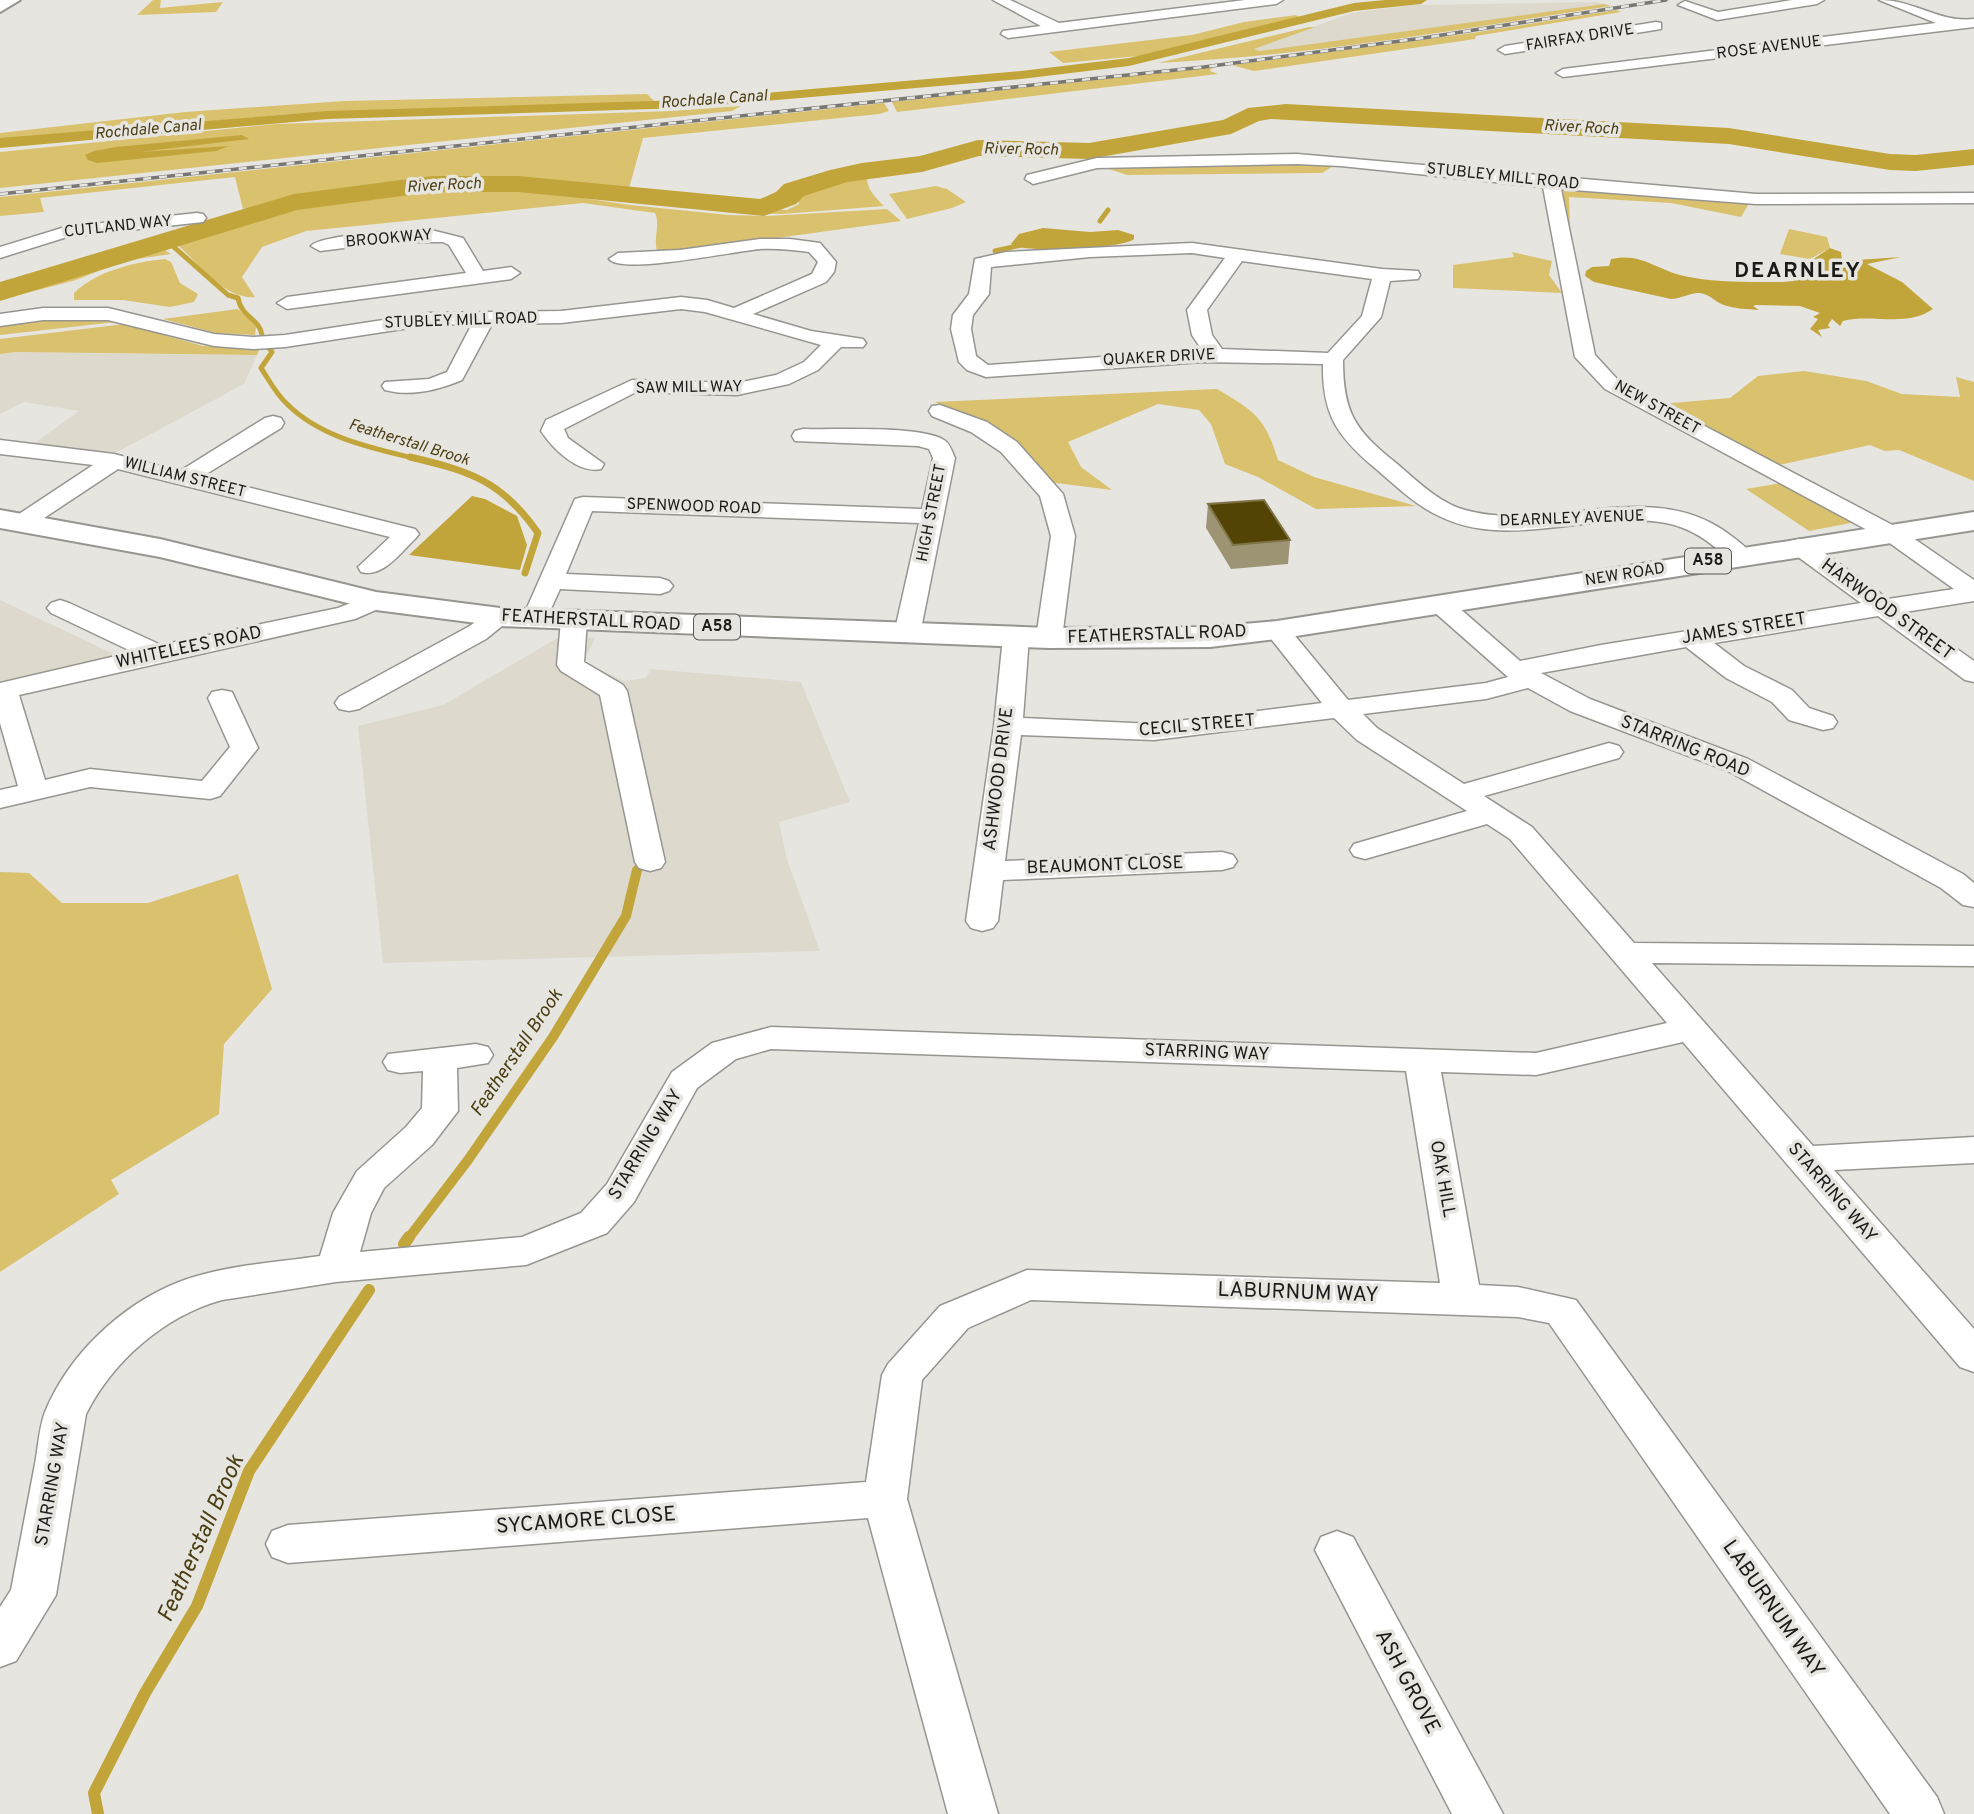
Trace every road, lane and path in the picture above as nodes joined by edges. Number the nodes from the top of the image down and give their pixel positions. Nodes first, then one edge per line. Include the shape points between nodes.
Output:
1 (12, 0) edge
2 (1000, 0) edge
3 (1276, 0) edge
4 (1817, 0) edge
5 (1886, 0) edge
6 (1245, 2) edge
7 (1132, 5) dead end
8 (1685, 5) dead end
9 (0, 7) edge
10 (1154, 15) junction
11 (1974, 23) edge
12 (1954, 26) junction
13 (1055, 27) junction
14 (1008, 34) dead end
15 (1544, 44) junction
16 (1504, 50) dead end
17 (1696, 57) junction
18 (1602, 68) junction
19 (1563, 73) dead end
20 (1033, 179) dead end
21 (1551, 183) junction
22 (1974, 198) edge
23 (197, 218) dead end
24 (320, 246) dead end
25 (0, 253) edge
26 (1237, 254) junction
27 (618, 259) dead end
28 (511, 272) dead end
29 (1382, 275) junction
30 (1411, 275) dead end
31 (478, 277) junction
32 (428, 283) junction
33 (291, 299) dead end
34 (736, 314) junction
35 (485, 318) junction
36 (429, 319) junction
37 (0, 320) edge
38 (846, 342) joint
39 (1216, 355) junction
40 (1333, 359) junction
41 (984, 370) junction
42 (952, 378) dead end
43 (402, 390) dead end
44 (940, 411) dead end
45 (273, 423) dead end
46 (803, 436) dead end
47 (0, 447) edge
48 (592, 458) dead end
49 (114, 461) junction
50 (186, 477) junction
51 (931, 516) junction
52 (12, 520) edge
53 (1974, 521) edge
54 (1892, 534) junction
55 (1799, 546) junction
56 (1741, 556) junction
57 (370, 567) dead end
58 (550, 581) junction
59 (660, 586) dead end
60 (1974, 592) edge
61 (376, 601) junction
62 (1441, 605) junction
63 (1884, 606) junction
64 (60, 608) dead end
65 (500, 617) junction
66 (535, 619) junction
67 (574, 621) junction
68 (1277, 630) junction
69 (907, 634) junction
70 (1016, 637) junction
71 (1049, 638) junction
72 (1691, 638) junction
73 (159, 654) junction
74 (1522, 674) junction
75 (1974, 674) edge
76 (2, 691) edge
77 (222, 698) dead end
78 (349, 703) dead end
79 (1343, 711) junction
80 (1823, 722) dead end
81 (1008, 726) junction
82 (1609, 752) dead end
83 (34, 791) junction
84 (1460, 794) junction
85 (0, 799) edge
86 (1491, 814) junction
87 (1365, 850) dead end
88 (1222, 861) dead end
89 (650, 862) dead end
90 (987, 870) junction
91 (1974, 898) edge
92 (982, 921) dead end
93 (1625, 953) junction
94 (1974, 956) edge
95 (1690, 1029) junction
96 (476, 1055) dead end
97 (440, 1059) junction
98 (1422, 1060) junction
99 (400, 1062) dead end
100 (1974, 1150) edge
101 (1803, 1159) junction
102 (336, 1268) junction
103 (1462, 1298) junction
104 (1974, 1356) edge
105 (885, 1499) junction
106 (288, 1544) dead end
107 (1337, 1550) dead end
108 (0, 1646) edge
109 (973, 1814) edge
110 (1478, 1814) edge
111 (1919, 1814) edge

1 - 9 main road
2 - 13 street
3 - 6 street
4 - 8 street via 1720,18
5 - 12 street
6 - 10 street
7 - 10 street
10 - 13 street
11 - 12 street, ROSE AVENUE
12 - 17 street, ROSE AVENUE
13 - 14 street
15 - 16 street, FAIRFAX DRIVE
15 - 17 street, FAIRFAX DRIVE via 1629,30 1656,36
15 - 18 street
17 - 18 street, ROSE AVENUE
18 - 19 street, ROSE AVENUE
20 - 21 street, STUBLEY MILL ROAD via 1097,163 1297,159
21 - 22 street, STUBLEY MILL ROAD via 1756,199
21 - 54 street, NEW STREET via 1585,357 1612,385
23 - 25 street, CUTLAND WAY via 45,232
24 - 31 street, BROOKWAY via 433,232 457,242
26 - 29 street
26 - 39 street via 1197,310 1202,335
26 - 41 street via 1168,247 982,263 979,294 963,315 961,329 967,358
27 - 34 street via 680,256 760,244 820,243 827,262 819,278
28 - 31 street
29 - 30 street
29 - 40 street via 1371,317
31 - 32 street
32 - 33 street
32 - 36 street via 432,300
34 - 35 street, STUBLEY MILL ROAD via 681,303 561,317
34 - 38 street, STUBLEY MILL ROAD via 808,337
35 - 36 street, STUBLEY MILL ROAD
35 - 43 street via 456,376
36 - 37 street, STUBLEY MILL ROAD via 253,343 214,340 95,313
38 - 48 street, SAW MILL WAY via 782,380 737,389 630,383 545,424 560,443
39 - 40 street, QUAKER DRIVE
39 - 41 street, QUAKER DRIVE
40 - 56 street, DEARNLEY AVENUE via 1331,394 1337,414 1361,445 1453,515 1483,522 1668,517 1693,523
41 - 42 street, QUAKER DRIVE
44 - 71 street via 979,427 1009,447 1051,494 1063,536
45 - 50 street
46 - 51 street, HIGH STREET via 921,439 938,445 944,458
47 - 49 street, WILLIAM STREET
49 - 50 street, WILLIAM STREET
49 - 52 street
50 - 57 street, WILLIAM STREET via 407,534
51 - 58 street, SPENWOOD ROAD via 583,503
51 - 69 street, HIGH STREET
52 - 61 main road, FEATHERSTALL ROAD / A58 via 160,548
53 - 54 main road, NEW ROAD / A58
54 - 55 main road, NEW ROAD / A58
54 - 60 street, NEW STREET
55 - 56 main road, NEW ROAD / A58
55 - 63 street, HARWOOD STREET
56 - 62 main road, NEW ROAD / A58
58 - 59 street
58 - 66 street, SPENWOOD ROAD
60 - 63 street, JAMES STREET
61 - 65 main road, FEATHERSTALL ROAD / A58
61 - 73 street, WHITELEES ROAD via 346,614
62 - 68 main road, FEATHERSTALL ROAD / A58
62 - 74 street, STARRING ROAD
63 - 72 street, JAMES STREET
63 - 75 street, HARWOOD STREET
64 - 73 street
65 - 66 main road, FEATHERSTALL ROAD / A58
65 - 78 street
66 - 67 main road, FEATHERSTALL ROAD / A58
67 - 69 main road, FEATHERSTALL ROAD / A58
67 - 89 street via 570,665 613,691
68 - 71 main road, FEATHERSTALL ROAD / A58 via 1210,637
68 - 79 street, STARRING WAY
69 - 70 main road, FEATHERSTALL ROAD / A58
70 - 71 main road, FEATHERSTALL ROAD / A58
70 - 81 street, ASHWOOD DRIVE
72 - 74 street, JAMES STREET
72 - 80 street via 1735,673 1782,696 1799,713
73 - 76 street, WHITELEES ROAD
74 - 79 street, JAMES STREET via 1509,687
74 - 91 street, STARRING ROAD via 1580,705 1738,765 1952,881
76 - 83 street
77 - 83 street via 244,748 210,790 90,778
79 - 81 street, CECIL STREET via 1154,732
79 - 84 street, STARRING WAY via 1367,734
81 - 90 street, ASHWOOD DRIVE
82 - 84 street
83 - 85 street
84 - 86 street, STARRING WAY
86 - 87 street
86 - 93 street, STARRING WAY via 1521,834
88 - 90 street, BEAUMONT CLOSE
90 - 92 street, ASHWOOD DRIVE
93 - 94 street
93 - 95 street, STARRING WAY
95 - 98 street, STARRING WAY via 1536,1064
95 - 101 street, STARRING WAY
96 - 97 street
97 - 99 street
97 - 102 street via 440,1111 370,1180 352,1213
98 - 102 street, STARRING WAY via 771,1038 724,1051 684,1080 621,1194 594,1223 526,1251
98 - 103 street, OAK HILL
100 - 101 street
101 - 104 street, STARRING WAY
102 - 108 street, STARRING WAY via 222,1284 193,1293 129,1331 102,1357 65,1414 33,1595
103 - 105 street, LABURNUM WAY via 1027,1284 954,1317 902,1375
103 - 111 street, LABURNUM WAY via 1562,1311
105 - 106 street, SYCAMORE CLOSE
105 - 109 street, LABURNUM WAY
107 - 110 street, ASH GROVE

